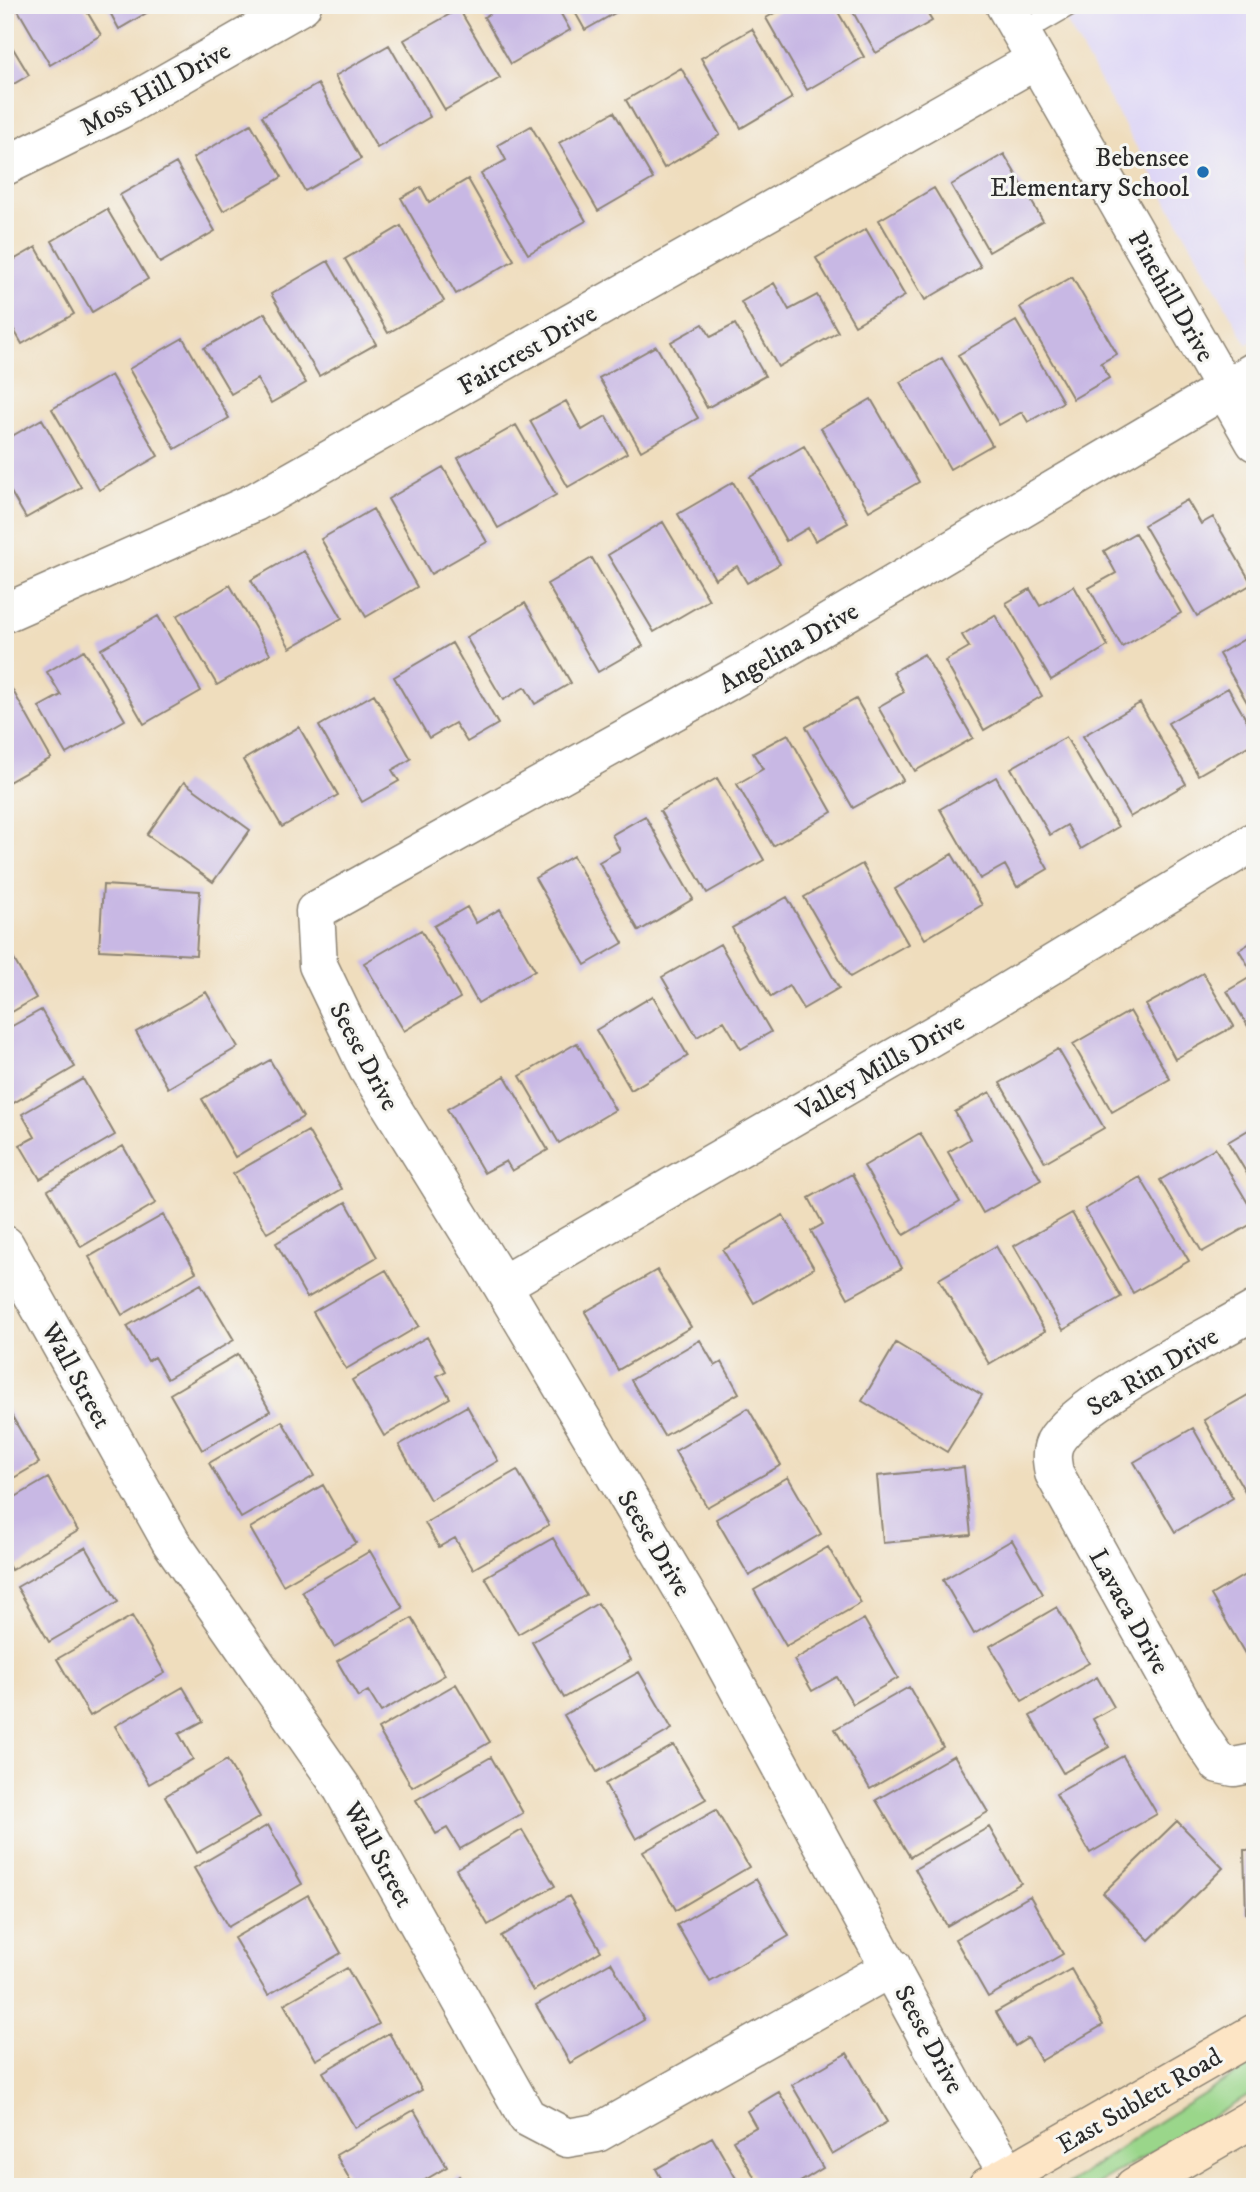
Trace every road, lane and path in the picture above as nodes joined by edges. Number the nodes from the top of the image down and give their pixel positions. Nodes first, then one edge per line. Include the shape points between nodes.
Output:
1 (302, 5) edge
2 (1069, 5) edge
3 (1021, 33) edge
4 (5, 166) edge
5 (1240, 380) edge
6 (1255, 442) edge
7 (5, 612) edge
8 (1255, 841) edge
9 (315, 911) joint
10 (5, 1245) edge
11 (502, 1284) junction
12 (1255, 1310) edge
13 (1056, 1440) joint
14 (1244, 1765) edge
15 (891, 1967) junction
16 (1255, 2034) edge
17 (1255, 2117) edge
18 (998, 2181) edge
19 (1134, 2187) edge

1 - 4 street, Moss Hill Drive via 119,110
2 - 3 lane
3 - 5 street, Pinehill Drive
3 - 7 street, Faircrest Drive via 255,502
5 - 6 street, Pinehill Drive
5 - 9 street, Angelina Drive via 757,665
8 - 11 street, Valley Mills Drive via 972,1013
9 - 11 street, Seese Drive via 318,965 368,1069
10 - 15 street, Wall Street via 171,1542 342,1788 527,2118 567,2138 597,2133
11 - 15 street, Seese Drive via 705,1627
12 - 13 street, Sea Rim Drive via 1081,1412
13 - 14 street, Lavaca Drive via 1050,1454 1054,1473 1198,1734 1219,1764
15 - 18 street, Seese Drive via 961,2099
16 - 18 main road, East Sublett Road
17 - 19 main road

